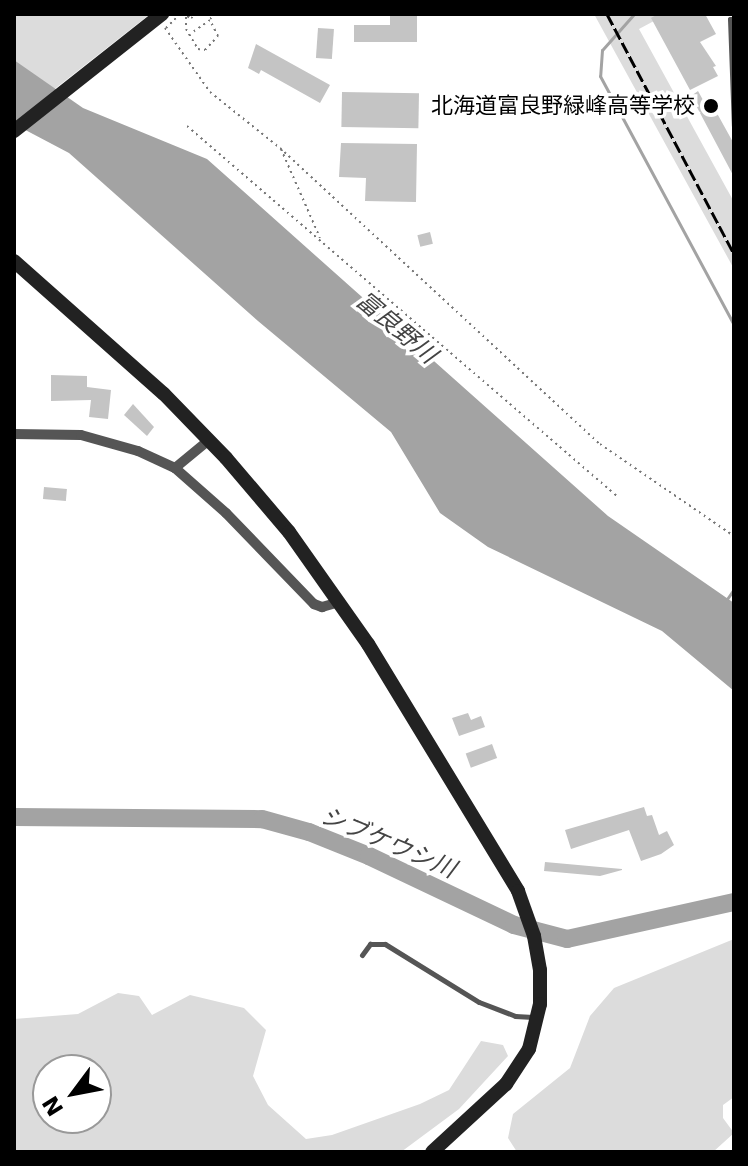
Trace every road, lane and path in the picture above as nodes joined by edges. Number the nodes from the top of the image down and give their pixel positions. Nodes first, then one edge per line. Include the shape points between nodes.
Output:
1 (162, 14) edge
2 (181, 14) edge
3 (198, 14) edge
4 (215, 14) edge
5 (186, 17) junction
6 (730, 17) edge
7 (210, 20) junction
8 (190, 34) junction
9 (187, 126) dead end
10 (734, 126) edge
11 (14, 131) edge
12 (280, 148) junction
13 (321, 240) junction
14 (14, 261) edge
15 (14, 434) edge
16 (209, 440) junction
17 (175, 468) junction
18 (618, 497) dead end
19 (734, 536) edge
20 (340, 602) junction
21 (362, 955) dead end
22 (537, 1017) junction
23 (432, 1152) edge

1 - 11 street
2 - 5 path
2 - 12 path via 165,29 210,92
3 - 5 path
4 - 7 path
5 - 8 path
6 - 10 lane
7 - 8 path
7 - 8 path via 218,36 205,50 198,49
9 - 13 path
12 - 13 path
12 - 19 path via 600,444
13 - 18 path
14 - 16 street
15 - 17 street via 81,435
16 - 17 street
16 - 20 street via 289,532
17 - 20 street via 314,604
20 - 22 street via 518,891 540,970
21 - 22 lane via 370,944 385,944 479,1002 515,1016
22 - 23 street via 529,1049 506,1084

